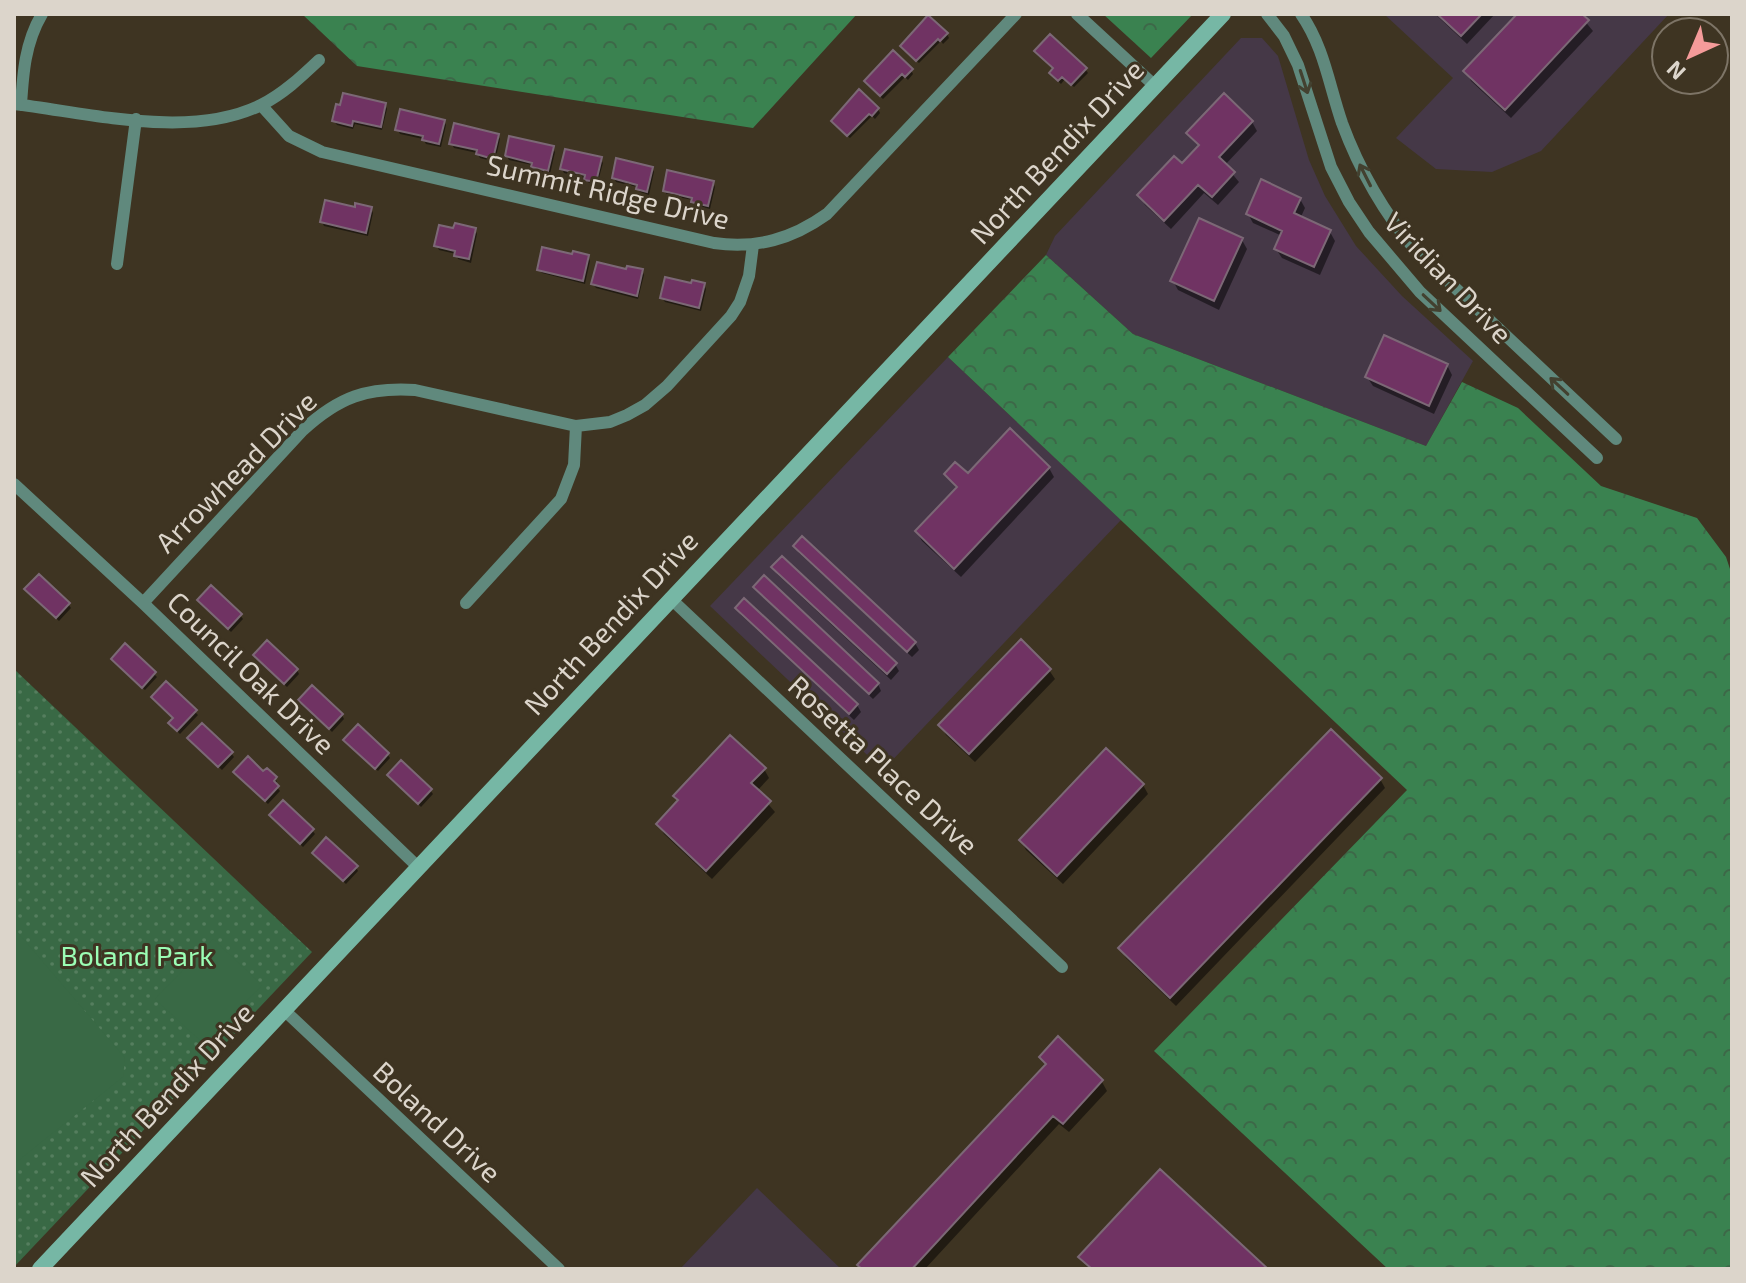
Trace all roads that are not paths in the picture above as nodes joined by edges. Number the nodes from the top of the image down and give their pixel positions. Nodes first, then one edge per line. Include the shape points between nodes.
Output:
1 (42, 14) edge
2 (1016, 14) edge
3 (1077, 14) edge
4 (1223, 14) edge
5 (1267, 14) edge
6 (1301, 14) edge
7 (319, 60) dead end
8 (1155, 86) junction
9 (18, 105) edge
10 (261, 105) junction
11 (136, 119) junction
12 (753, 245) junction
13 (117, 264) dead end
14 (576, 426) junction
15 (1616, 439) dead end
16 (1597, 458) dead end
17 (14, 484) edge
18 (670, 598) junction
19 (143, 603) junction
20 (466, 603) dead end
21 (417, 866) junction
22 (1062, 967) dead end
23 (283, 1009) junction
24 (40, 1269) edge
25 (559, 1269) edge

1 - 9 street via 26,53
2 - 12 street, Summit Ridge Drive via 827,214 791,236
3 - 8 street
4 - 8 street, North Bendix Drive
5 -> 16 street, Viridian Drive via 1298,65 1331,167 1369,232 1420,292
15 -> 6 street, Viridian Drive via 1403,235 1356,156 1323,55
7 - 10 street
8 - 18 street, North Bendix Drive
9 - 11 street
10 - 11 street via 213,121
10 - 12 street, Summit Ridge Drive via 289,136 322,152 714,243
11 - 13 street
12 - 14 street, Arrowhead Drive via 740,302 667,386 627,415
14 - 19 street, Arrowhead Drive via 415,390 356,394 303,430
14 - 20 street via 574,465 561,499
17 - 19 street, Council Oak Drive
18 - 21 street, North Bendix Drive
18 - 22 street, Rosetta Place Drive
19 - 21 street, Council Oak Drive
21 - 23 street, North Bendix Drive
23 - 24 street, North Bendix Drive
23 - 25 street, Boland Drive

